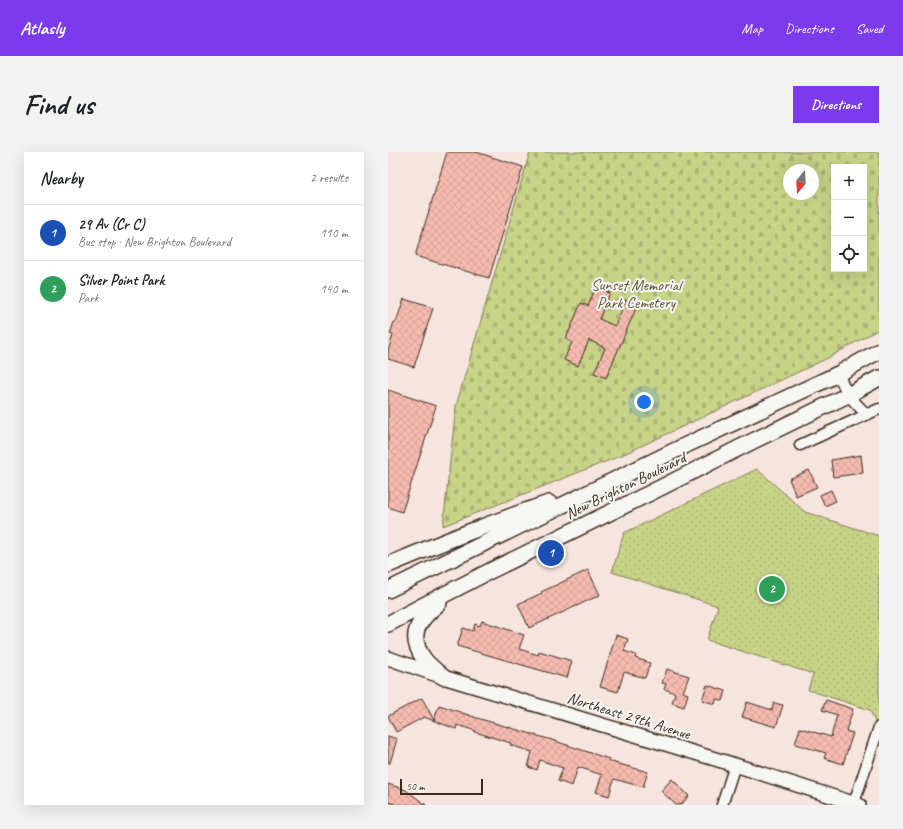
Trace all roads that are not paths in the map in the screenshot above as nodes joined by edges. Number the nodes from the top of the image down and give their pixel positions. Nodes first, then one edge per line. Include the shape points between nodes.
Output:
1 (879, 351) edge
2 (838, 374) junction
3 (879, 378) edge
4 (848, 395) junction
5 (879, 409) edge
6 (866, 414) junction
7 (800, 445) dead end
8 (602, 486) junction
9 (388, 565) edge
10 (388, 590) edge
11 (453, 590) junction
12 (388, 624) edge
13 (388, 658) edge
14 (443, 676) junction
15 (879, 727) edge
16 (735, 765) junction
17 (856, 804) edge
18 (722, 805) edge

1 - 2 main road, New Brighton Boulevard
2 - 4 street
2 - 8 main road, New Brighton Boulevard
3 - 4 main road, New Brighton Boulevard
4 - 6 street
4 - 11 main road, New Brighton Boulevard
5 - 6 street
6 - 7 street
8 - 9 main road via 514,514
8 - 10 main road, New Brighton Boulevard
11 - 12 main road, New Brighton Boulevard
11 - 14 main road via 426,614 418,625 416,639 424,660
13 - 14 street, Northeast 29th Avenue
14 - 16 street, Northeast 29th Avenue
15 - 17 street
16 - 17 street, Northeast 29th Avenue
16 - 18 street

